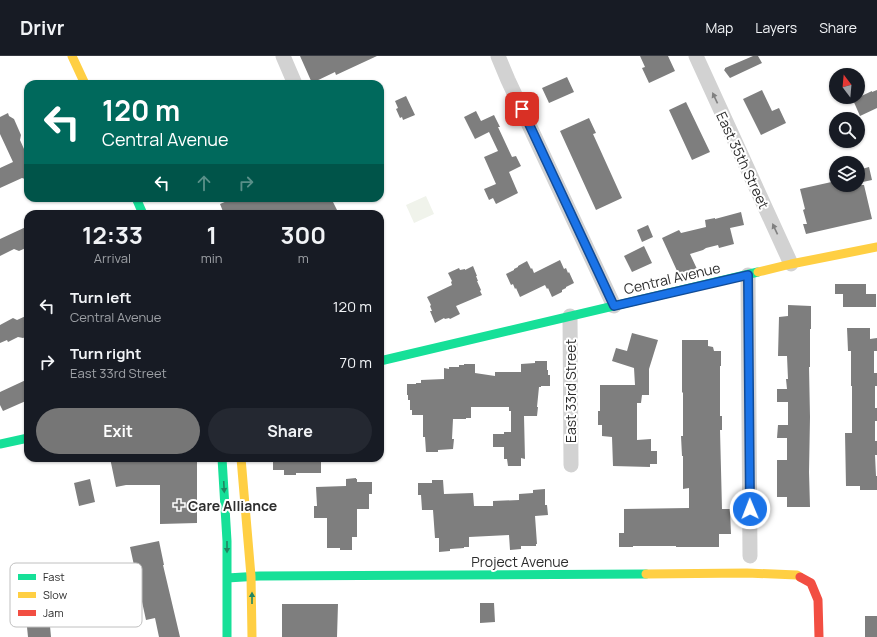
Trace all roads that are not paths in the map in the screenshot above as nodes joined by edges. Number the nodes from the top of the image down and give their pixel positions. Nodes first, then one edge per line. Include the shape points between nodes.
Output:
1 (72, 56) edge
2 (283, 56) edge
3 (498, 56) edge
4 (696, 56) edge
5 (83, 80) edge
6 (293, 80) edge
7 (877, 247) edge
8 (791, 264) junction
9 (748, 275) junction
10 (614, 306) junction
11 (570, 316) junction
12 (384, 359) edge
13 (24, 439) edge
14 (0, 444) edge
15 (222, 462) edge
16 (241, 462) edge
17 (570, 465) dead end
18 (750, 556) dead end
19 (251, 576) junction
20 (227, 578) junction
21 (227, 637) edge
22 (252, 637) edge
23 (818, 637) edge

1 - 5 street
2 - 6 street
3 - 10 street
8 -> 4 street, East 35th Street
7 - 8 street, Central Avenue
8 - 9 street, Central Avenue
9 - 10 street, Central Avenue
9 - 18 street
10 - 11 street, Central Avenue
11 - 12 street, Central Avenue
11 - 17 street, East 33rd Street
13 - 14 street
15 -> 20 street
16 - 19 street
19 - 20 street, Project Avenue
22 -> 19 street
19 - 23 street, Project Avenue via 747,573 797,575 812,583 818,600
20 - 21 street

